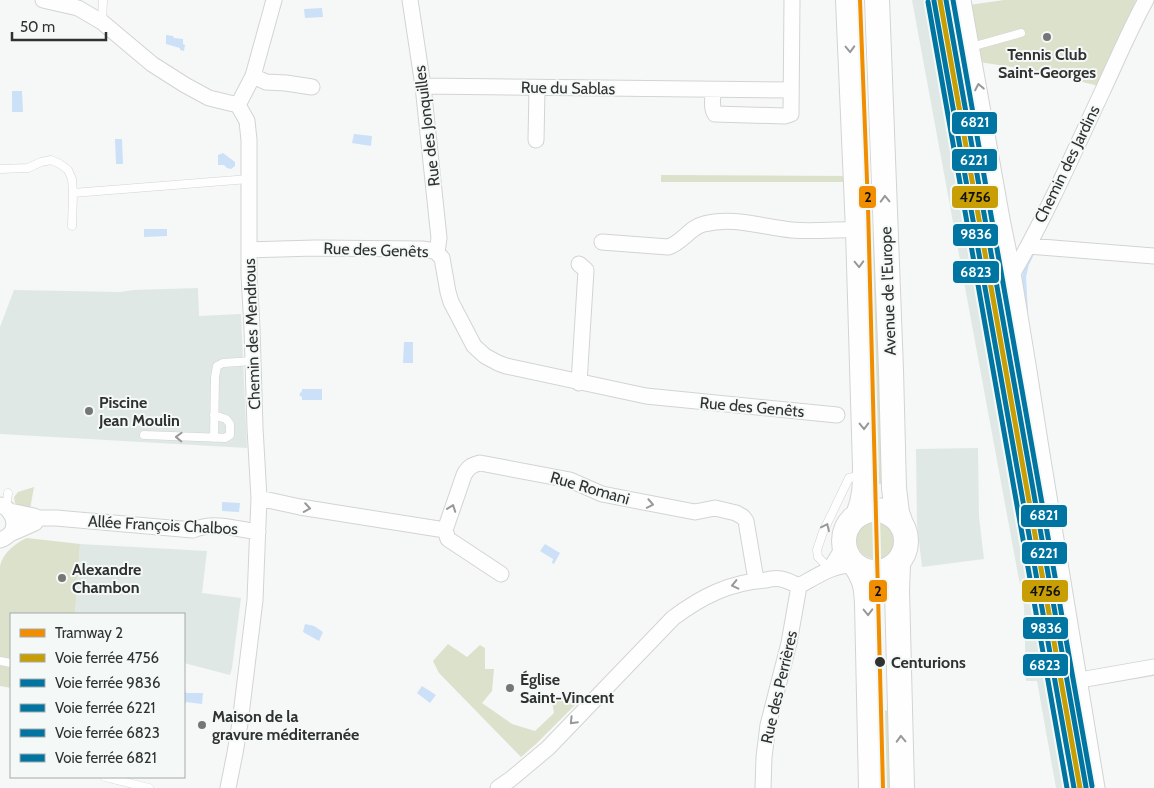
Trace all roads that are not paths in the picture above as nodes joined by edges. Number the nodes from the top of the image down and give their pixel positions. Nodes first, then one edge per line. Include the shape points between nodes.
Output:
1 (43, 0) edge
2 (103, 0) edge
3 (274, 0) edge
4 (410, 0) edge
5 (792, 0) edge
6 (848, 0) edge
7 (877, 0) edge
8 (964, 0) edge
9 (1146, 0) edge
10 (102, 22) junction
11 (1021, 33) dead end
12 (971, 47) junction
13 (253, 76) junction
14 (424, 86) junction
15 (312, 87) dead end
16 (537, 88) junction
17 (713, 90) junction
18 (792, 90) junction
19 (238, 105) junction
20 (536, 140) dead end
21 (0, 169) edge
22 (249, 179) junction
23 (74, 193) junction
24 (72, 226) dead end
25 (858, 230) junction
26 (602, 242) dead end
27 (1028, 246) junction
28 (249, 250) junction
29 (437, 253) junction
30 (1154, 256) edge
31 (579, 264) dead end
32 (1013, 273) junction
33 (253, 361) junction
34 (579, 383) junction
35 (214, 415) junction
36 (837, 415) dead end
37 (144, 435) dead end
38 (214, 438) junction
39 (865, 480) junction
40 (259, 498) junction
41 (6, 504) edge
42 (858, 515) junction
43 (38, 518) junction
44 (900, 521) junction
45 (445, 530) junction
46 (258, 532) junction
47 (5, 537) edge
48 (844, 542) junction
49 (898, 564) junction
50 (856, 566) junction
51 (829, 570) junction
52 (501, 574) dead end
53 (756, 580) junction
54 (800, 586) junction
55 (1154, 667) edge
56 (1080, 680) junction
57 (109, 778) edge
58 (149, 788) edge
59 (228, 788) edge
60 (498, 788) edge
61 (763, 788) edge
62 (871, 788) edge
63 (902, 788) edge
64 (1097, 788) edge

1 - 10 street via 78,8
2 - 10 lane
3 - 13 street
4 - 14 street, Rue des Jonquilles
5 - 18 street
6 -> 25 main road, Avenue de l'Europe
44 -> 7 main road, Avenue de l'Europe via 894,488
8 - 12 street
9 - 27 street, Chemin des Jardins
10 - 19 street via 152,64 185,85 209,98
11 - 12 lane
32 -> 12 street
13 - 15 street via 266,82
13 - 19 street
14 - 16 street, Rue du Sablas
14 - 29 street, Rue des Jonquilles via 439,238
16 - 17 street, Rue du Sablas
16 - 20 street
17 - 18 street, Rue du Sablas
17 - 18 street via 715,114 785,116 792,111
19 - 22 street, Chemin des Mendrous via 247,121
21 - 23 lane via 28,168 51,160 68,170
22 - 23 lane
22 - 28 street, Chemin des Mendrous
23 - 24 lane
25 - 26 street via 792,230 724,220 702,224 668,247
25 -> 39 main road, Avenue de l'Europe
27 - 30 street
27 - 32 street, Chemin des Jardins
28 - 29 street, Rue des Genêts via 422,249
28 - 33 street, Chemin des Mendrous
29 - 34 street, Rue des Genêts via 442,258 451,302 474,346 485,356 506,366
31 - 34 street via 586,270
32 - 56 street
33 - 35 lane via 217,366
33 - 40 street, Chemin des Mendrous
34 - 36 street, Rue des Genêts via 646,396
35 - 38 lane
35 - 38 lane via 230,424 230,435
38 -> 37 lane
39 - 42 main road, Avenue de l'Europe
51 -> 39 lane via 818,557 823,532 849,478 854,476
40 -> 45 street
40 - 46 street, Chemin des Mendrous
41 - 43 street, Allée François Chalbos
41 - 47 street via 13,527
42 - 44 main road via 877,509 892,514
42 - 48 main road via 845,531
43 - 46 street, Allée François Chalbos via 193,530 214,525
43 - 47 street via 35,523
44 - 49 main road via 907,538
45 - 52 street via 448,539
45 -> 53 street, Rue Romani via 464,474 473,464 480,463 570,480 596,493 655,505 695,512 715,508 736,513 746,522
46 - 59 street, Chemin des Mendrous via 256,600
48 - 50 main road via 847,555
48 - 51 street
49 - 50 main road via 878,572
63 -> 49 main road
50 - 51 street
50 -> 62 main road via 866,584
51 - 54 street
53 - 54 street via 780,579
53 -> 60 street via 706,595 673,618 548,748
54 - 61 street, Rue des Perrières via 768,724
55 - 56 street
56 - 64 street
57 - 58 lane

